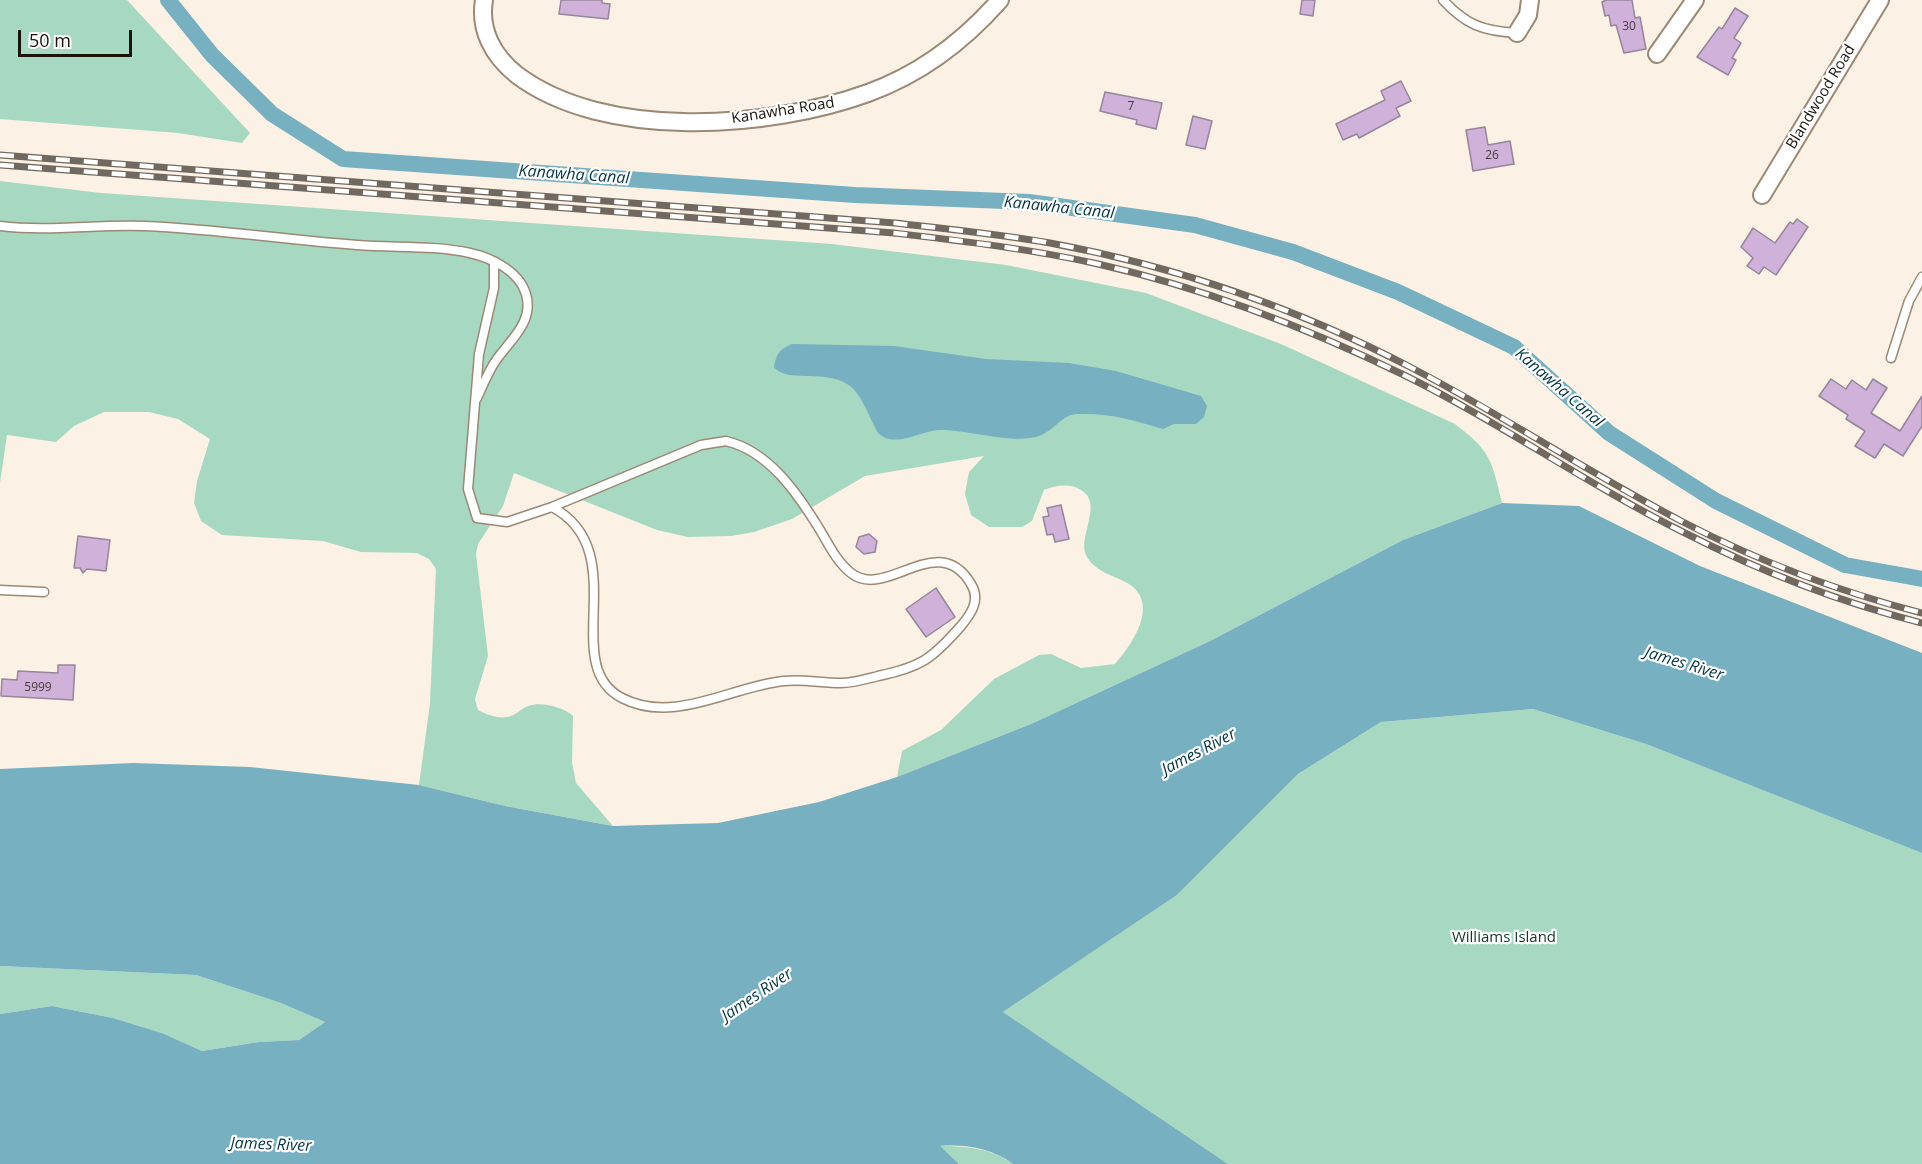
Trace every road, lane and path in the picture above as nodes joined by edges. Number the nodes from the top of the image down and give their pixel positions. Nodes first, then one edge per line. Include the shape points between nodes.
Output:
1 (484, 0) edge
2 (1000, 0) edge
3 (1443, 0) edge
4 (1530, 0) edge
5 (1695, 0) edge
6 (1880, 0) edge
7 (1517, 33) joint
8 (1658, 54) dead end
9 (1762, 195) dead end
10 (0, 226) edge
11 (494, 262) junction
12 (1922, 277) edge
13 (1891, 358) dead end
14 (477, 398) junction
15 (552, 507) junction
16 (0, 590) edge
17 (44, 592) dead end

1 - 2 street, Kanawha Road via 487,38 510,69 538,88 572,105 598,112 639,118 724,121 809,110 870,93 931,63 964,38
3 - 7 lane via 1460,18 1489,31
4 - 7 street via 1528,15
5 - 8 street
6 - 9 street, Blandwood Road
10 - 11 lane via 49,230 167,227 301,241 444,249 472,253
11 - 14 lane via 494,288 479,354
11 - 14 lane via 515,275 527,295 528,307 520,331 493,365
12 - 13 lane via 1909,301
14 - 15 lane via 468,489 477,518 507,522
15 - 15 lane via 701,445 726,441 754,451 787,483 852,574 870,580 918,565 945,563 964,574 973,586 974,606 936,652 911,669 852,682 783,681 680,706 641,706 611,691 597,671 592,564 572,519
16 - 17 lane

